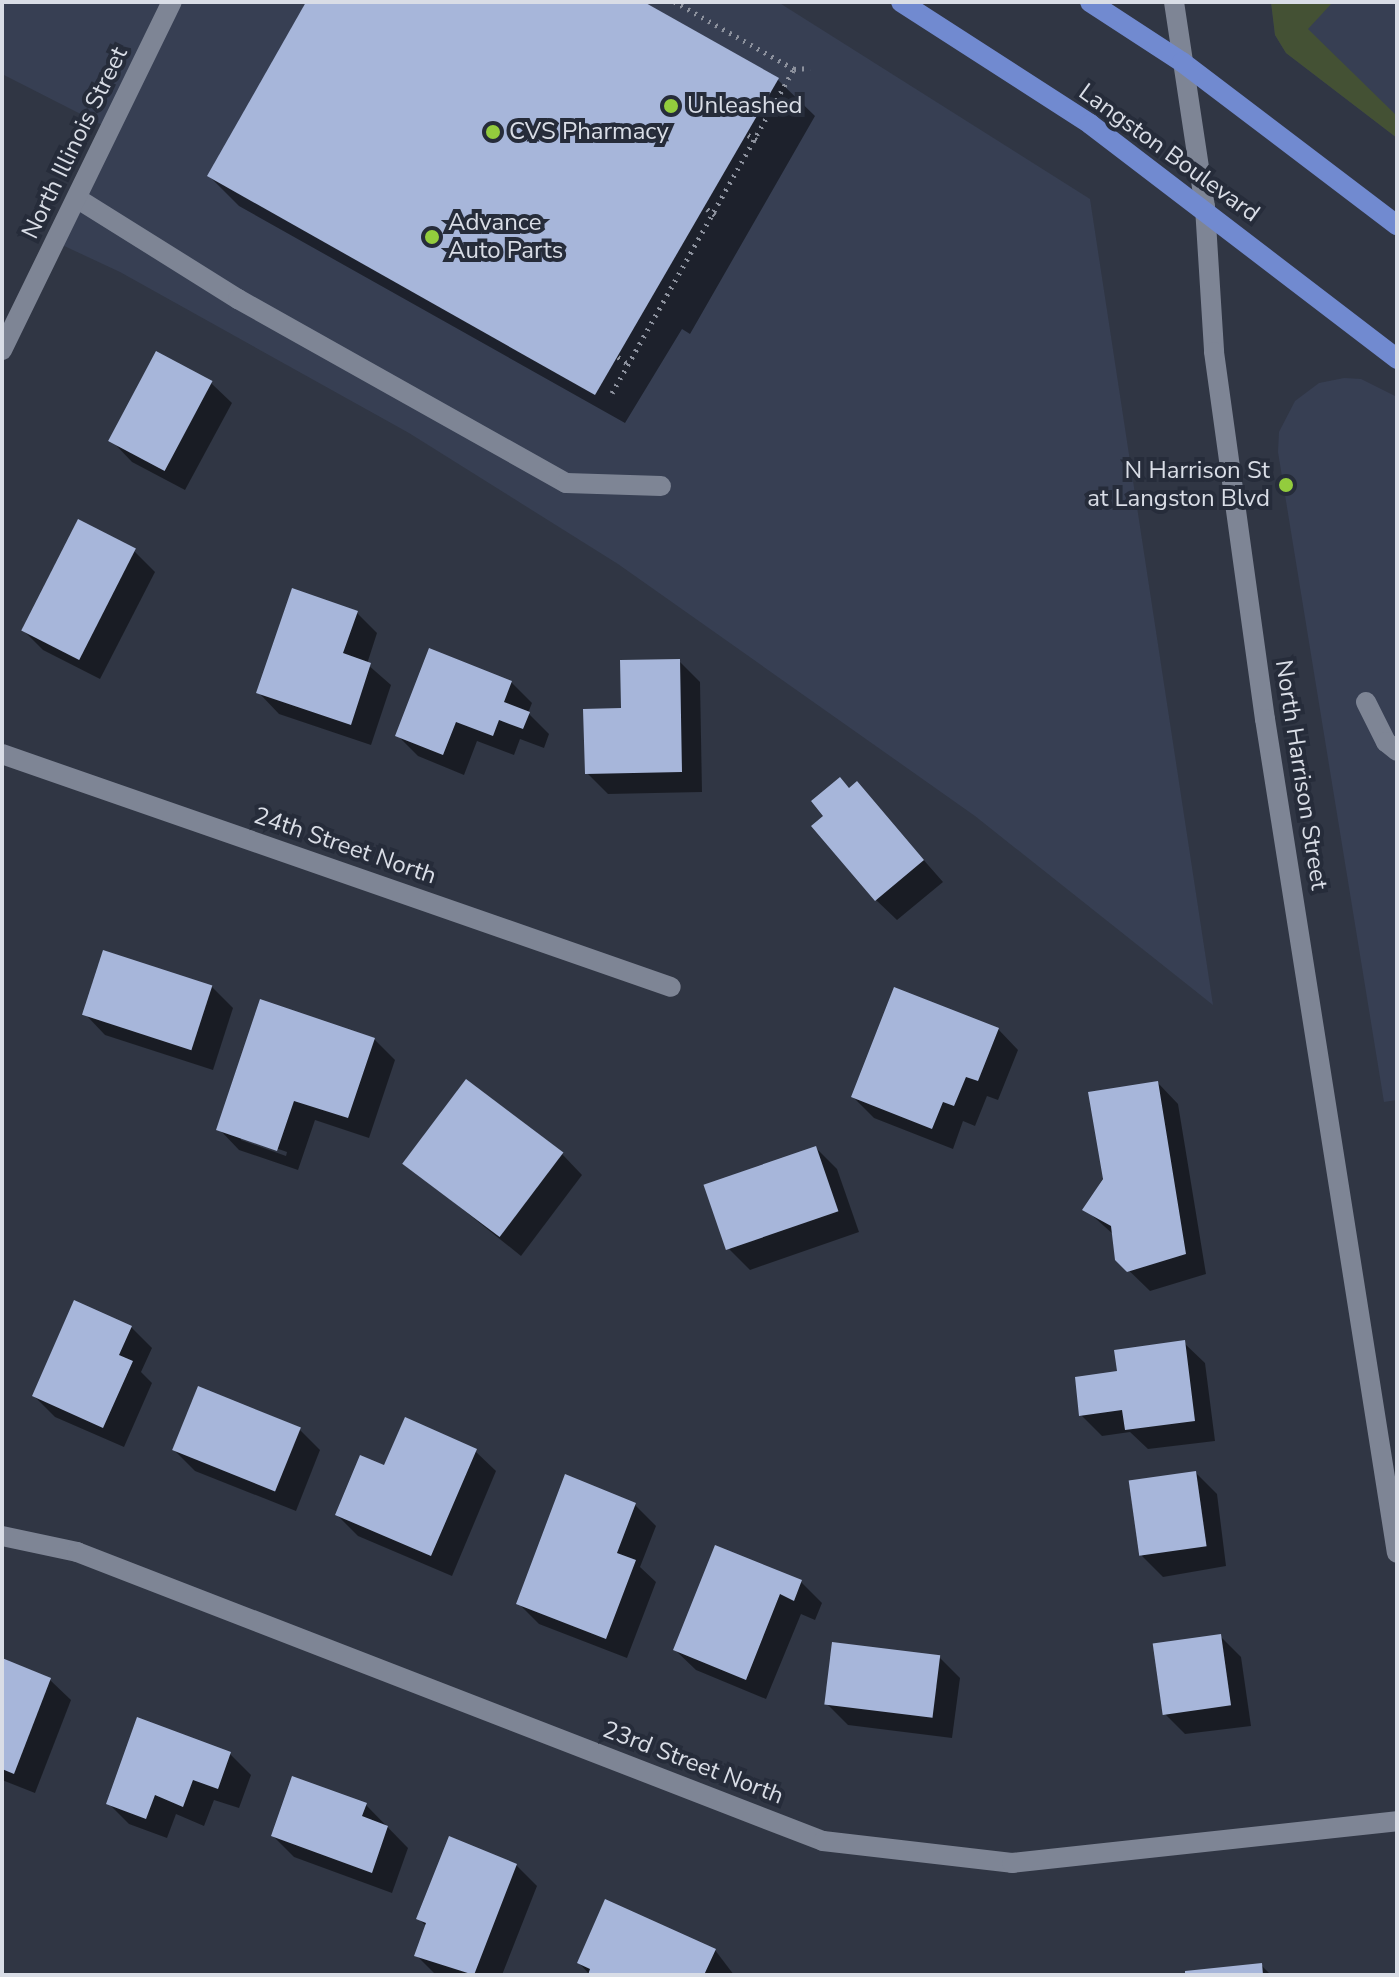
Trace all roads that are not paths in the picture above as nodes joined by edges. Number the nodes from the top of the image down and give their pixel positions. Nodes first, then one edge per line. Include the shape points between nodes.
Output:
1 (172, 2) edge
2 (901, 2) edge
3 (1090, 2) edge
4 (1174, 2) edge
5 (1182, 62) junction
6 (78, 199) junction
7 (1205, 207) junction
8 (1397, 225) edge
9 (2, 350) edge
10 (1397, 359) edge
11 (661, 486) dead end
12 (1366, 702) dead end
13 (1397, 751) edge
14 (2, 754) edge
15 (671, 987) dead end
16 (2, 1536) edge
17 (1397, 1553) edge
18 (1397, 1821) edge

1 - 6 street, North Illinois Street
2 - 7 main road, Langston Boulevard via 1090,124
3 - 5 main road
4 - 5 street, North Harrison Street
5 - 7 street, North Harrison Street
5 - 8 main road
6 - 9 street, North Illinois Street
6 - 11 street via 238,299 566,483
7 - 10 main road, Langston Boulevard
7 - 17 street, North Harrison Street via 1214,352 1261,688
12 - 13 street via 1386,742
14 - 15 street, 24th Street North
16 - 18 street, 23rd Street North via 77,1552 823,1841 1012,1863

